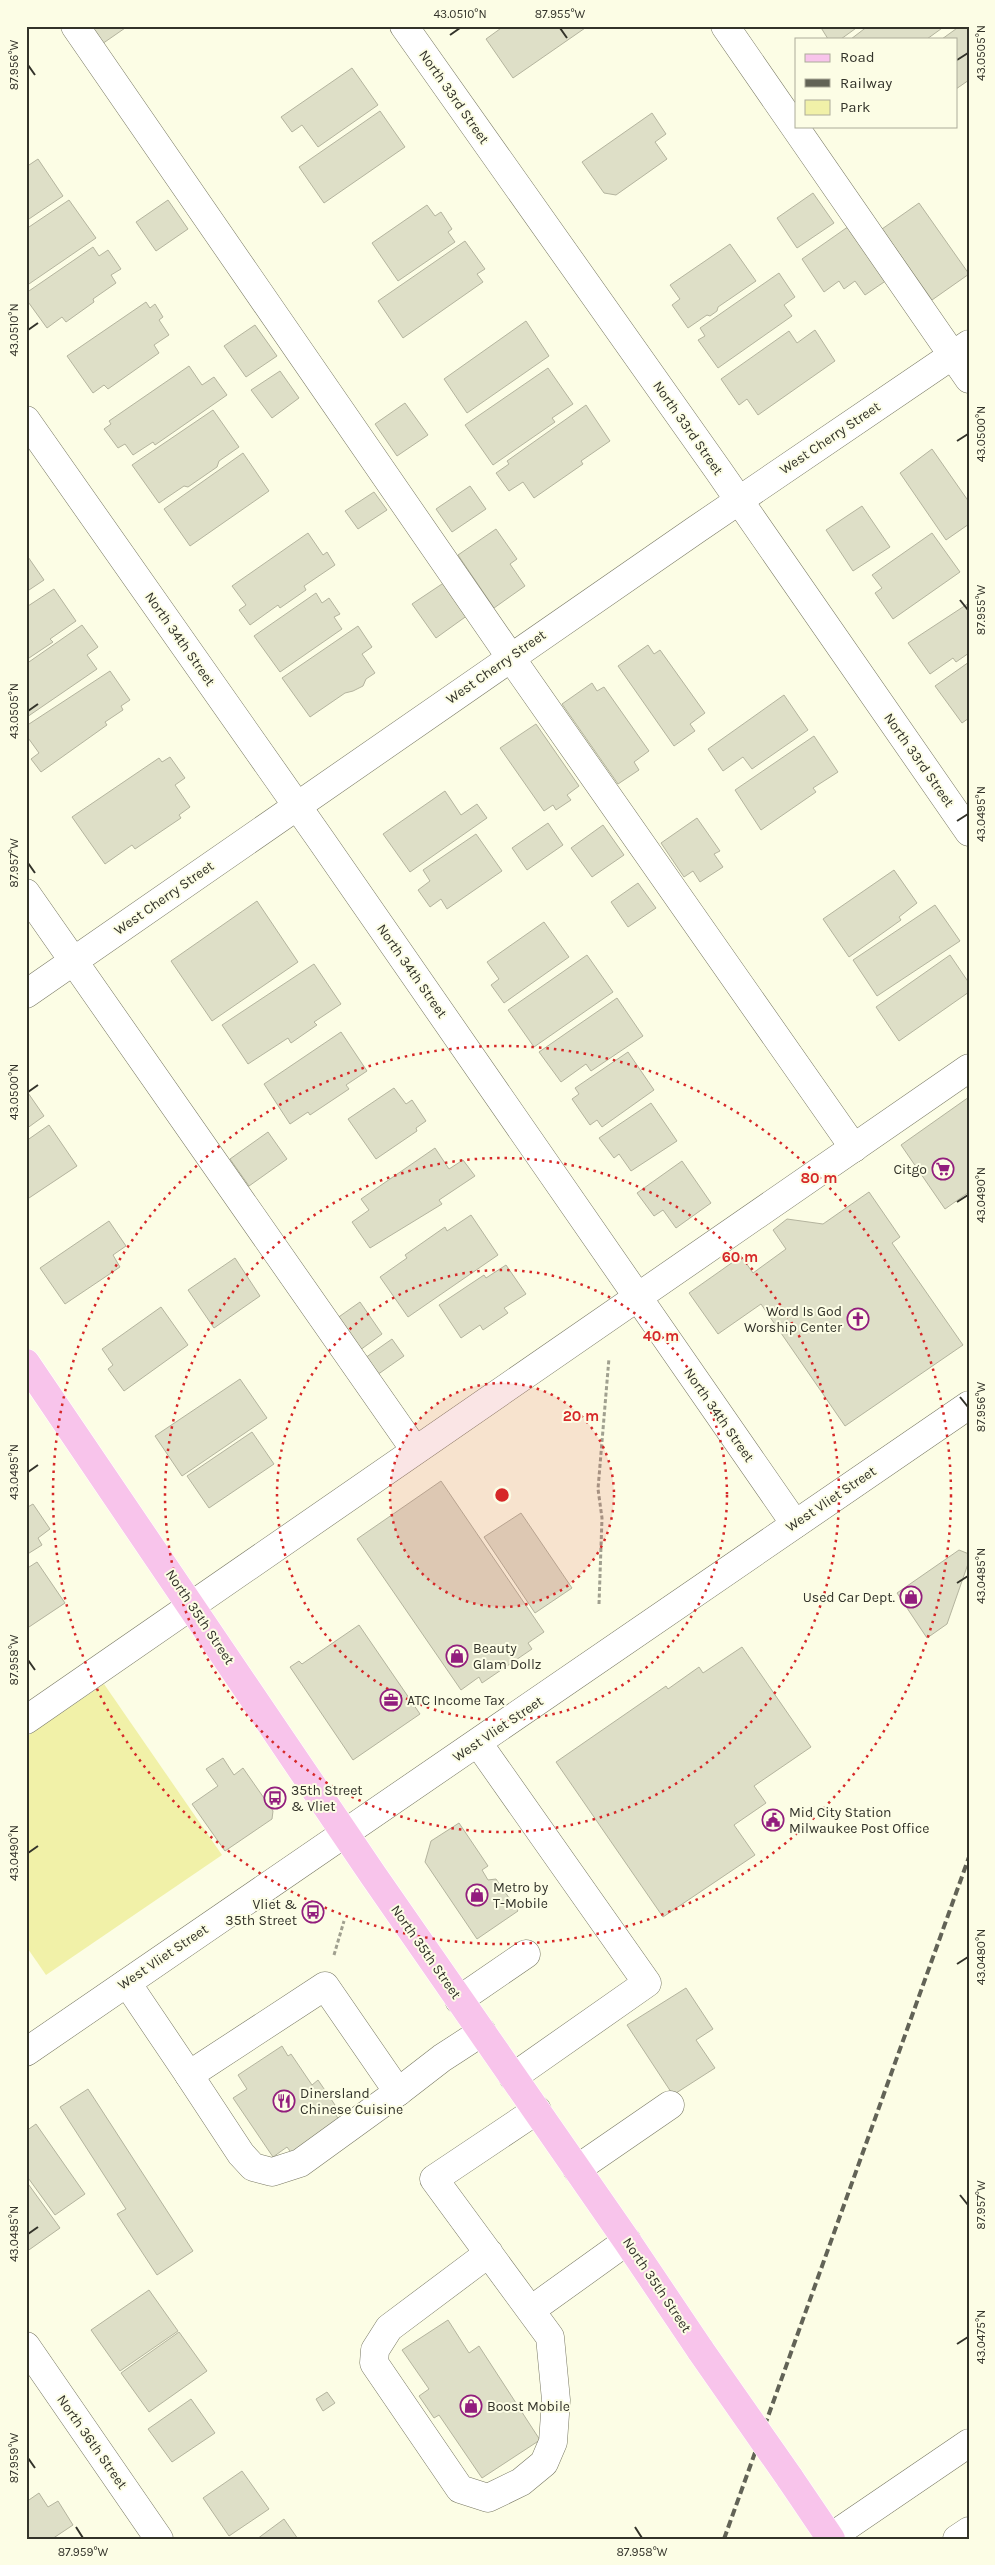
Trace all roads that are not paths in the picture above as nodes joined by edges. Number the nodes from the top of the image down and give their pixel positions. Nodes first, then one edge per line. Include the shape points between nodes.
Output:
1 (75, 26) edge
2 (404, 26) edge
3 (724, 26) edge
4 (795, 123) edge
5 (798, 128) edge
6 (960, 350) edge
7 (969, 379) edge
8 (26, 420) edge
9 (739, 500) junction
10 (510, 658) junction
11 (297, 806) junction
12 (969, 832) edge
13 (26, 893) edge
14 (74, 961) junction
15 (26, 994) edge
16 (969, 1068) edge
17 (854, 1148) junction
18 (637, 1296) junction
19 (26, 1363) edge
20 (969, 1405) edge
21 (414, 1450) junction
22 (795, 1524) junction
23 (192, 1605) junction
24 (26, 1720) edge
25 (478, 1743) junction
26 (345, 1833) junction
27 (526, 1954) dead end
28 (126, 1983) junction
29 (459, 2000) junction
30 (482, 2032) junction
31 (26, 2052) edge
32 (189, 2075) junction
33 (513, 2077) junction
34 (398, 2092) junction
35 (670, 2105) dead end
36 (537, 2110) junction
37 (577, 2169) junction
38 (628, 2241) junction
39 (489, 2253) junction
40 (531, 2310) junction
41 (29, 2355) edge
42 (969, 2444) edge
43 (969, 2531) edge
44 (831, 2538) edge
45 (159, 2539) edge
46 (957, 2539) edge

1 - 10 street
2 - 9 street, North 33rd Street
3 - 4 street
5 - 6 street
6 - 7 street
6 - 9 street, West Cherry Street
8 - 11 street, North 34th Street
9 - 10 street, West Cherry Street
9 - 12 street, North 33rd Street
10 - 11 street, West Cherry Street
10 - 17 street
11 - 14 street, West Cherry Street
11 - 18 street, North 34th Street
13 - 14 street
14 - 15 street, West Cherry Street
14 - 21 street
16 - 17 street
17 - 18 street
18 - 21 street
18 - 22 street, North 34th Street
19 - 23 main road, North 35th Street
20 - 22 street, West Vliet Street
21 - 23 street
22 - 25 street, West Vliet Street
23 - 24 street
23 - 26 main road, North 35th Street
25 - 26 street, West Vliet Street
25 - 33 street via 647,1983
26 - 28 street, West Vliet Street
26 - 29 main road, North 35th Street
27 - 29 street
28 - 31 street, West Vliet Street
28 - 32 street
29 - 30 main road, North 35th Street
30 - 33 main road, North 35th Street
30 - 34 street
32 - 34 street via 241,2154 253,2167 272,2172 300,2163
32 - 34 street via 325,1986
33 - 36 main road, North 35th Street
35 - 37 street
36 - 37 main road, North 35th Street
36 - 39 street via 434,2179
37 - 38 main road, North 35th Street
38 - 40 street
38 - 44 main road, North 35th Street, bridge
39 - 40 street
39 - 40 street via 389,2328 374,2350 374,2363 460,2489 488,2498 521,2482 544,2463 553,2442 556,2400 550,2337
41 - 45 street, North 36th Street
42 - 44 street
43 - 46 street

